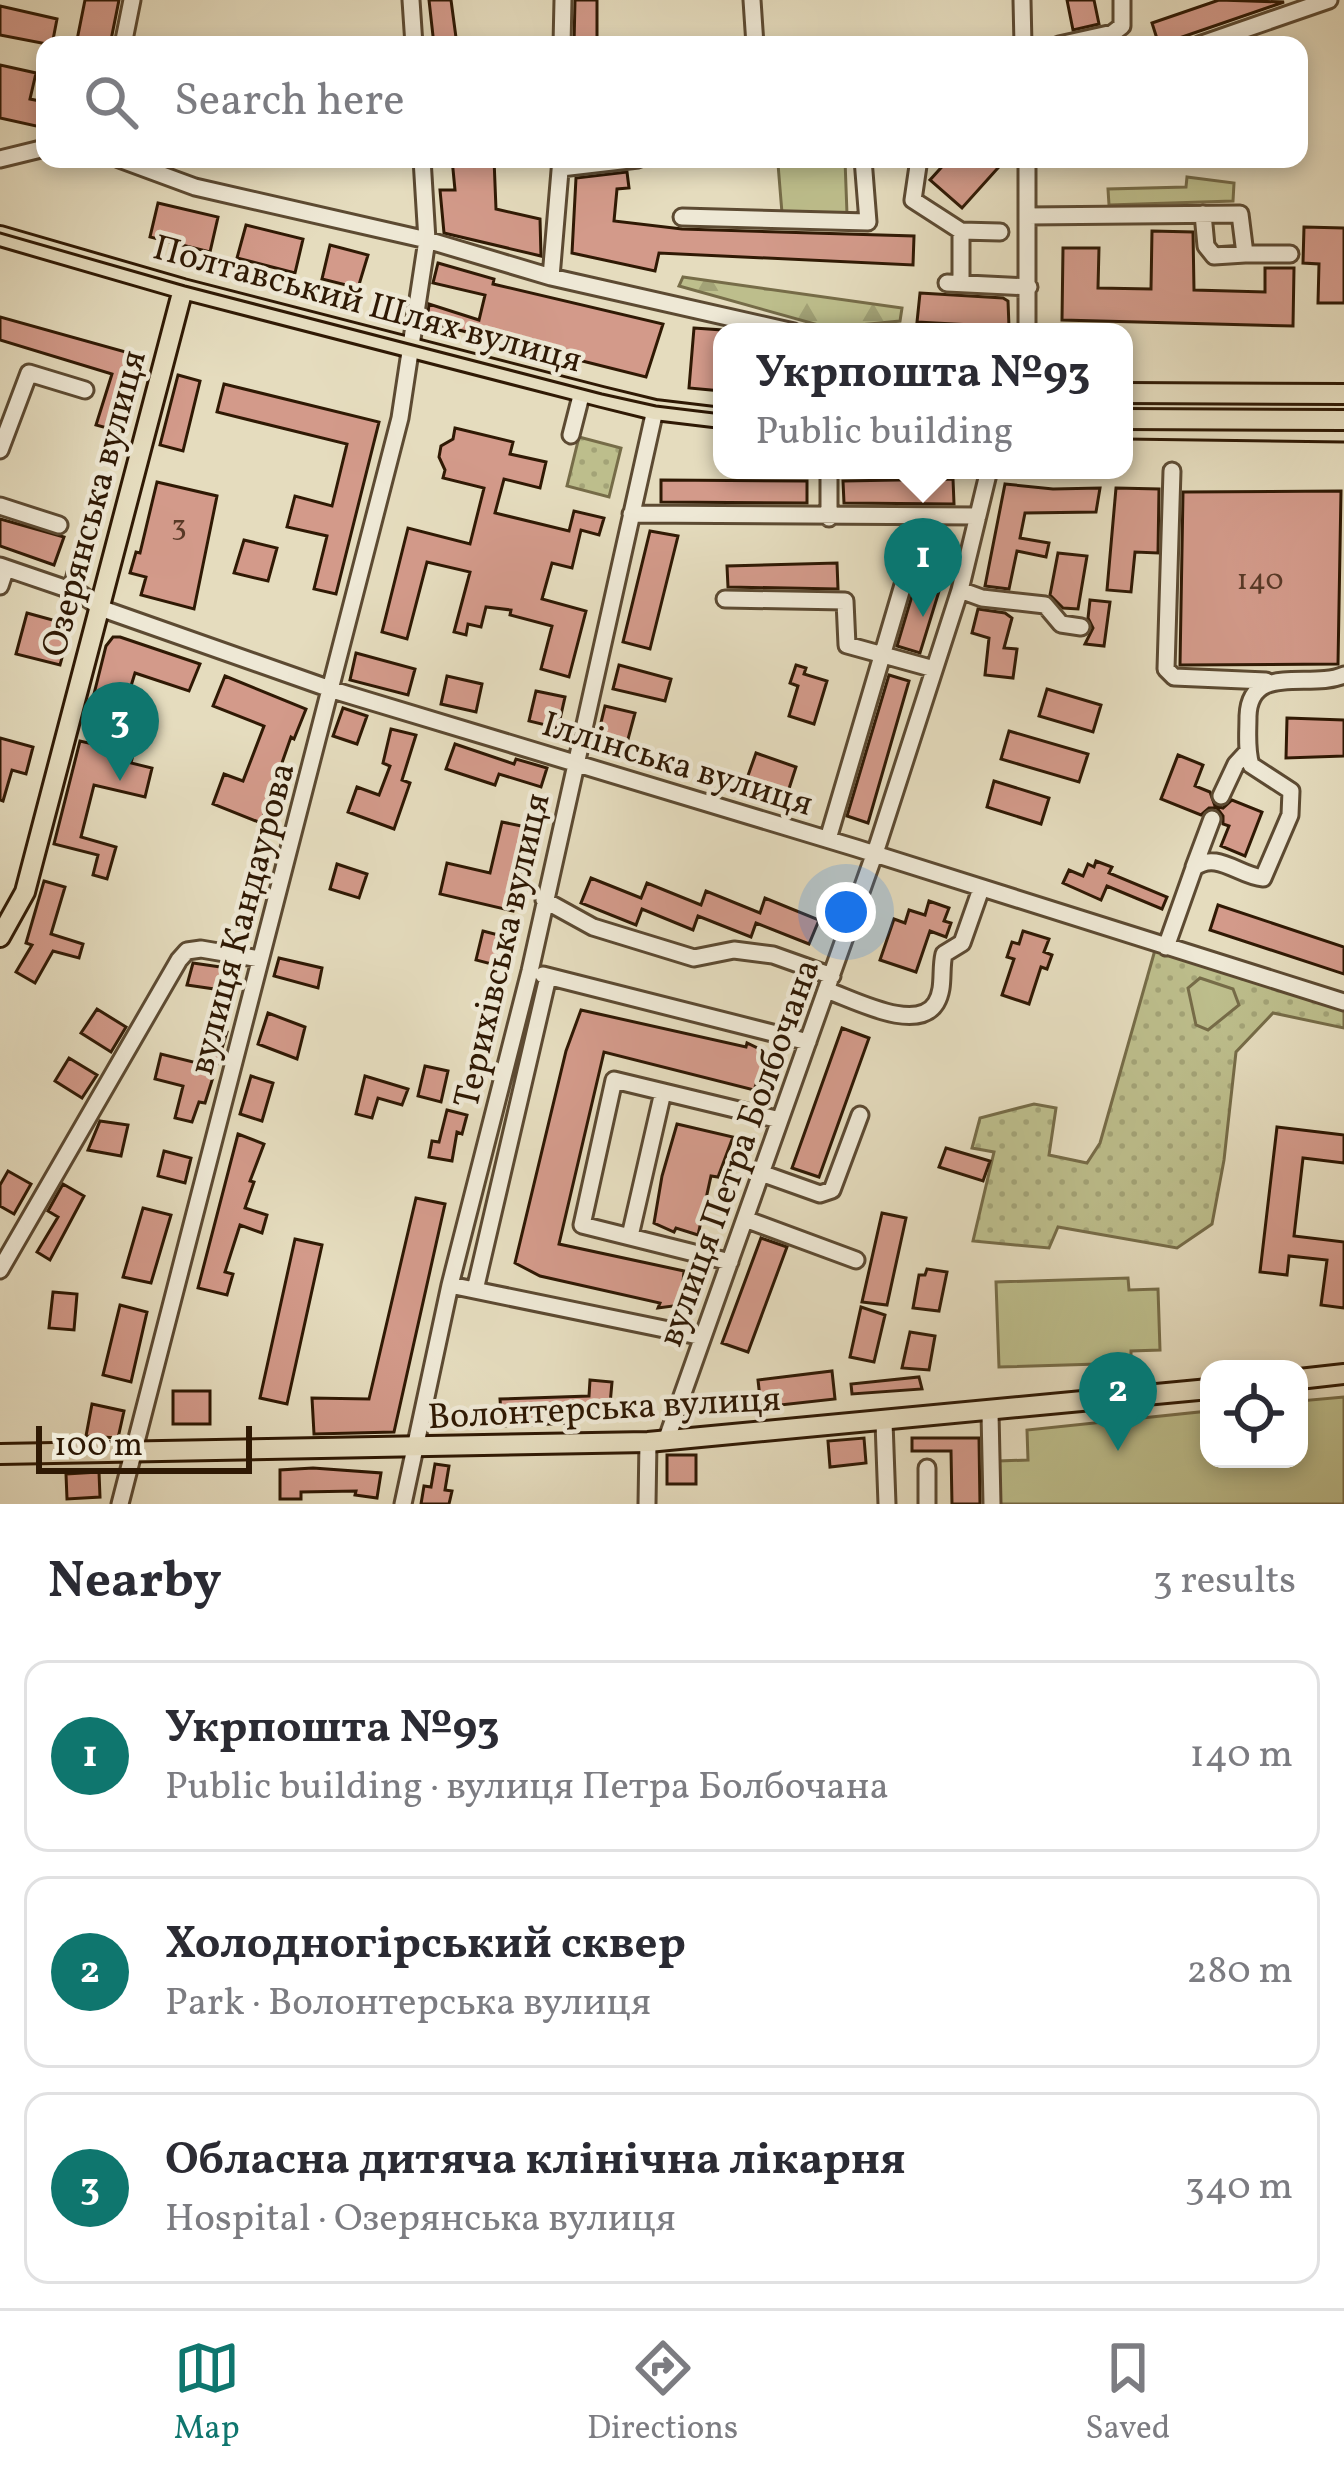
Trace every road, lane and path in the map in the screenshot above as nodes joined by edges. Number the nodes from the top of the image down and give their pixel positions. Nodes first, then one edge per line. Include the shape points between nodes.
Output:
1 (132, 0) edge
2 (411, 0) edge
3 (563, 0) edge
4 (752, 0) edge
5 (1022, 0) edge
6 (1122, 0) edge
7 (1329, 0) edge
8 (126, 36) edge
9 (413, 36) edge
10 (562, 36) edge
11 (754, 36) edge
12 (1023, 36) edge
13 (1100, 36) edge
14 (1225, 36) edge
15 (36, 150) edge
16 (0, 160) edge
17 (143, 168) edge
18 (423, 168) edge
19 (561, 168) edge
20 (864, 168) edge
21 (918, 168) edge
22 (1027, 168) edge
23 (1203, 214) junction
24 (1027, 216) junction
25 (682, 217) dead end
26 (961, 231) junction
27 (1000, 232) dead end
28 (0, 236) edge
29 (427, 240) junction
30 (1245, 254) junction
31 (1290, 254) dead end
32 (551, 277) junction
33 (1029, 286) junction
34 (183, 289) junction
35 (754, 323) edge
36 (1027, 323) edge
37 (411, 346) junction
38 (85, 390) dead end
39 (582, 392) junction
40 (1133, 393) edge
41 (1344, 394) edge
42 (655, 410) junction
43 (713, 417) edge
44 (1133, 418) edge
45 (1344, 420) edge
46 (571, 435) dead end
47 (0, 450) edge
48 (1172, 471) dead end
49 (829, 479) edge
50 (987, 479) edge
51 (0, 506) edge
52 (631, 514) junction
53 (978, 516) junction
54 (923, 517) junction
55 (829, 518) junction
56 (59, 525) dead end
57 (3, 567) edge
58 (76, 573) dead end
59 (0, 586) edge
60 (960, 590) junction
61 (71, 591) junction
62 (725, 599) dead end
63 (99, 607) junction
64 (1081, 627) dead end
65 (883, 652) junction
66 (934, 669) junction
67 (1343, 679) edge
68 (1269, 681) junction
69 (330, 689) junction
70 (1247, 752) junction
71 (574, 761) junction
72 (1221, 796) dead end
73 (1211, 819) dead end
74 (828, 839) junction
75 (875, 854) junction
76 (1194, 868) junction
77 (981, 889) junction
78 (544, 900) junction
79 (0, 938) edge
80 (1166, 947) junction
81 (260, 959) junction
82 (530, 971) junction
83 (548, 976) junction
84 (829, 983) junction
85 (1344, 1002) edge
86 (808, 1042) junction
87 (663, 1091) junction
88 (860, 1115) dead end
89 (780, 1120) junction
90 (761, 1173) junction
91 (745, 1219) junction
92 (630, 1236) junction
93 (856, 1260) dead end
94 (730, 1262) junction
95 (0, 1270) edge
96 (450, 1285) junction
97 (475, 1290) junction
98 (703, 1337) junction
99 (1344, 1374) edge
100 (1308, 1378) edge
101 (1200, 1390) edge
102 (989, 1412) junction
103 (884, 1422) junction
104 (657, 1441) junction
105 (414, 1449) junction
106 (135, 1452) junction
107 (0, 1454) edge
108 (927, 1468) dead end
109 (120, 1504) edge
110 (403, 1504) edge
111 (647, 1504) edge
112 (887, 1504) edge
113 (927, 1504) edge
114 (992, 1504) edge

1 - 8 street
2 - 9 street
3 - 10 street
4 - 11 street
5 - 12 street
6 - 13 street via 1122,26
7 - 14 street
15 - 16 street
17 - 29 street via 195,188
18 - 29 street, вулиця Кандаурова
19 - 32 street
20 - 25 street via 868,222
21 - 26 street via 913,200
22 - 24 street
23 - 24 street
23 - 30 street via 1214,256
23 - 30 street via 1240,214
24 - 33 street
26 - 27 street
26 - 33 street via 954,283
28 - 34 main road, Полтавський Шлях вулиця
29 - 32 street
29 - 37 street, вулиця Кандаурова
30 - 31 street
32 - 35 street
33 - 36 street
34 - 37 main road, Полтавський Шлях вулиця
34 - 63 main road, Озерянська вулиця
37 - 39 main road, Полтавський Шлях вулиця
37 - 69 street, вулиця Кандаурова
38 - 47 street via 29,373
39 - 42 main road, Полтавський Шлях вулиця
39 - 46 street
40 - 41 main road
42 - 43 main road, Полтавський Шлях вулиця
42 - 52 street, Терихівська вулиця
44 - 45 main road
48 - 68 street via 1166,669 1174,677
49 - 55 street
50 - 53 street, вулиця Петра Болбочана
51 - 56 street
52 - 55 street
52 - 71 street, Терихівська вулиця
53 - 54 street
53 - 60 street, вулиця Петра Болбочана
54 - 55 street
54 - 65 street
57 - 59 street
57 - 61 street, Іллінська вулиця
58 - 61 street
60 - 64 street via 1046,605 1061,625
60 - 66 street, вулиця Петра Болбочана
61 - 63 street, Іллінська вулиця
62 - 65 street via 845,601 847,645
63 - 69 street, Іллінська вулиця
63 - 79 main road, Озерянська вулиця via 25,892
65 - 66 street
65 - 74 street
66 - 75 street, вулиця Петра Болбочана
67 - 68 street
68 - 70 street via 1249,706
69 - 71 street, Іллінська вулиця
69 - 81 street, вулиця Кандаурова
70 - 72 street
70 - 76 street via 1251,765 1291,790 1269,871 1252,877 1215,861
71 - 74 street, Іллінська вулиця
71 - 78 street, Терихівська вулиця
73 - 76 street
74 - 75 street, Іллінська вулиця
75 - 77 street, Іллінська вулиця
75 - 84 street, вулиця Петра Болбочана
76 - 80 street
77 - 80 street, Іллінська вулиця
77 - 84 street via 962,943 944,954 938,1001 927,1012 903,1017
78 - 82 street, Терихівська вулиця
78 - 84 street via 593,927 694,958 734,950 773,956
80 - 85 street, Іллінська вулиця
81 - 95 street via 201,949 179,960
81 - 106 street, вулиця Кандаурова
82 - 83 street
82 - 96 street, Терихівська вулиця
83 - 86 street
83 - 97 street
84 - 86 street, вулиця Петра Болбочана
86 - 89 street, вулиця Петра Болбочана
87 - 89 street
87 - 92 street
87 - 92 street via 614,1080 582,1225
88 - 90 street via 832,1190 820,1194
89 - 90 street, вулиця Петра Болбочана
90 - 91 street, вулиця Петра Болбочана
91 - 93 street
91 - 94 street, вулиця Петра Болбочана
92 - 94 street
94 - 98 street, вулиця Петра Болбочана
96 - 97 street
96 - 105 street, Терихівська вулиця
97 - 98 street
98 - 104 street, вулиця Петра Болбочана
99 - 100 main road
101 - 102 main road, Волонтерська вулиця
102 - 103 main road, Волонтерська вулиця
102 - 114 street
103 - 104 main road, Волонтерська вулиця
103 - 112 street
104 - 105 main road, Волонтерська вулиця
104 - 111 street, вулиця Петра Болбочана
105 - 106 main road, Волонтерська вулиця
105 - 110 street, Терихівська вулиця
106 - 107 main road, Волонтерська вулиця
106 - 109 street, вулиця Кандаурова
108 - 113 street

